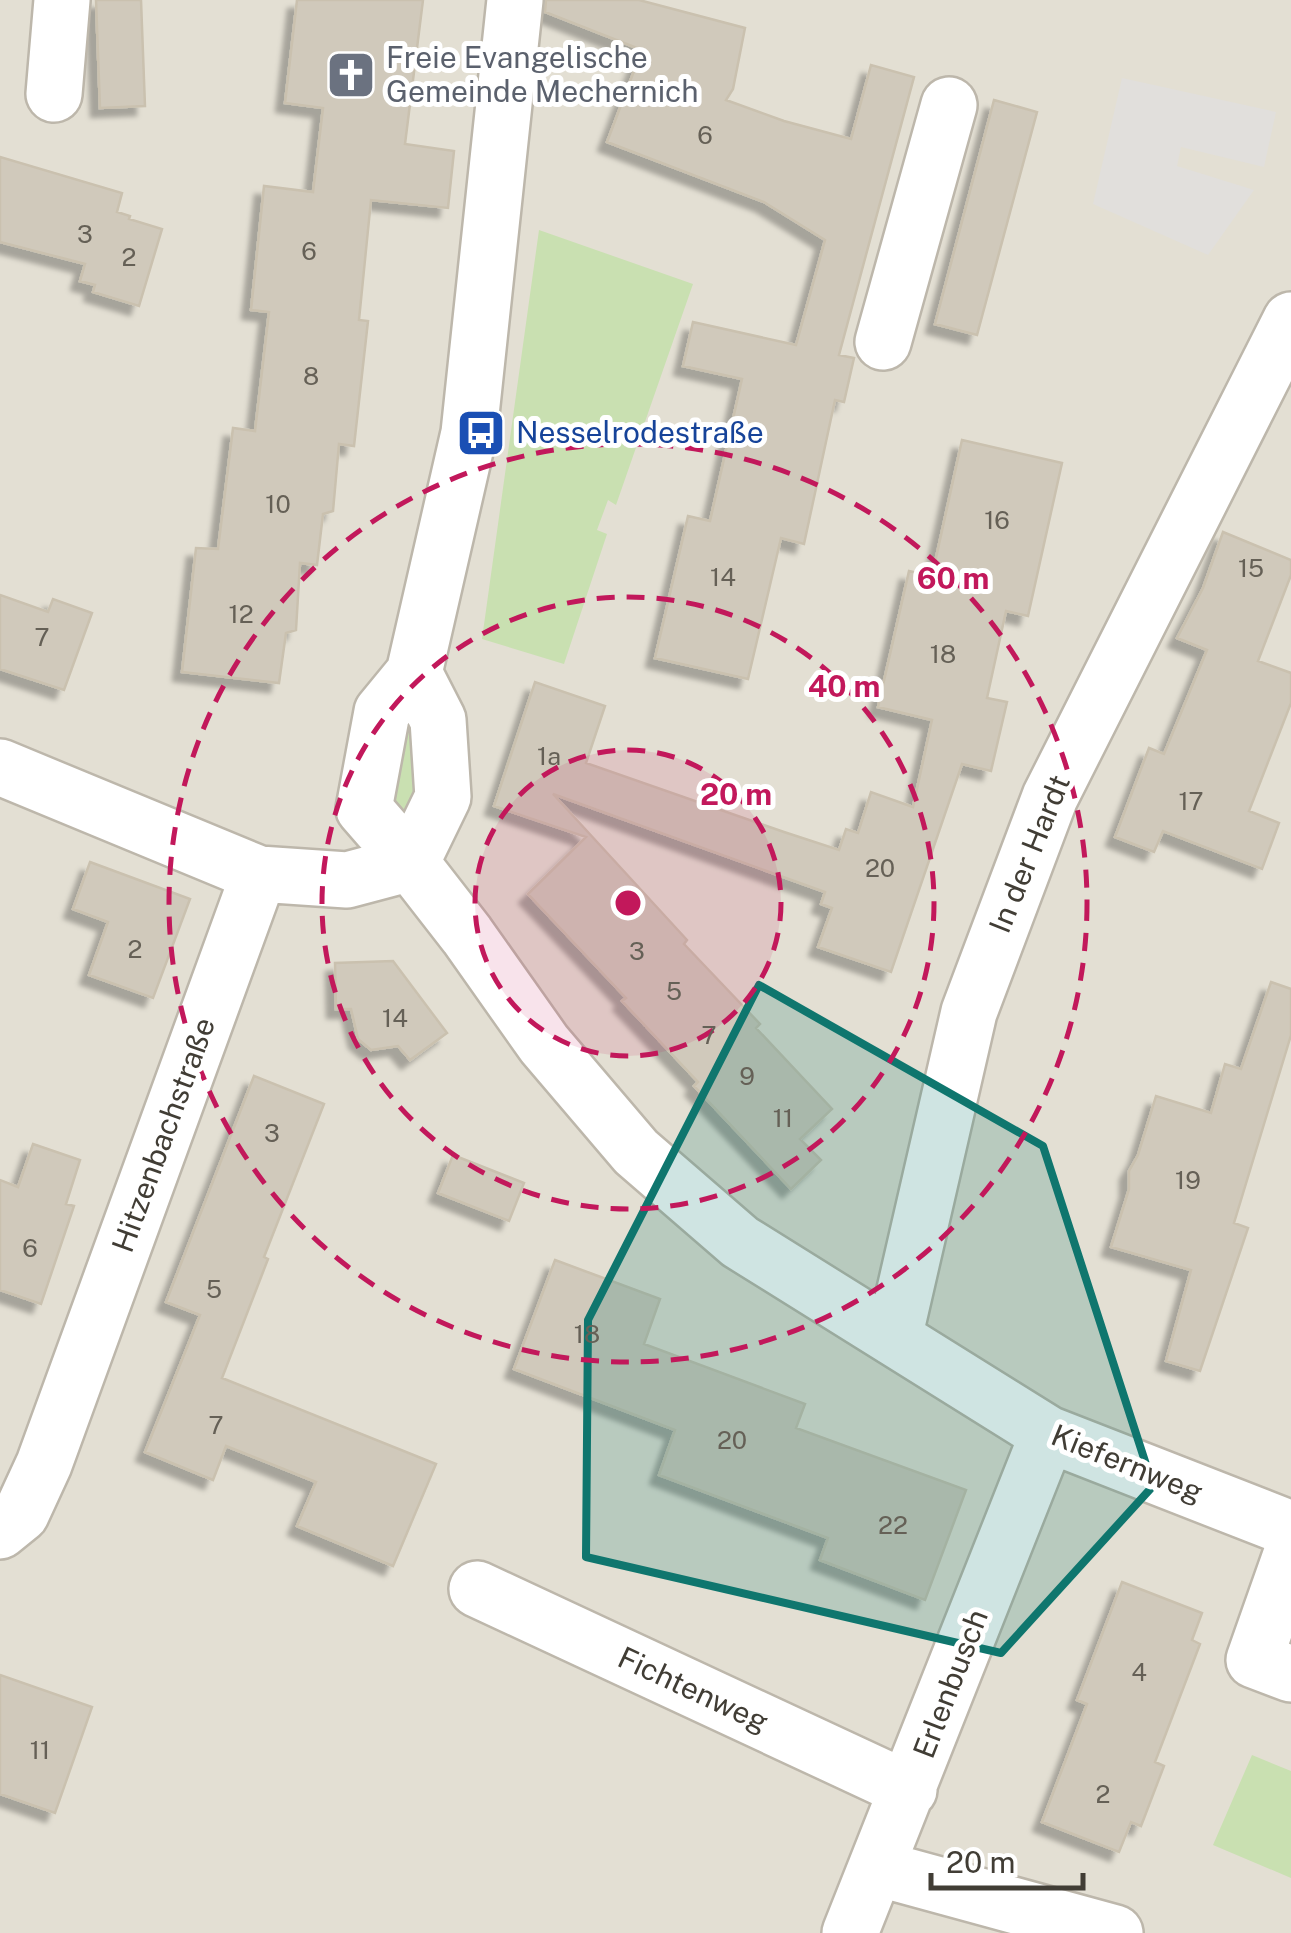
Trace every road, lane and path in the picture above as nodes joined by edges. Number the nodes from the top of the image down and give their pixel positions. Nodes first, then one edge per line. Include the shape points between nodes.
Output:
1 (62, 0) edge
2 (515, 0) edge
3 (54, 94) dead end
4 (949, 104) dead end
5 (1291, 320) edge
6 (883, 342) dead end
7 (414, 673) junction
8 (0, 768) edge
9 (411, 863) junction
10 (259, 874) junction
11 (894, 1338) junction
12 (1048, 1434) junction
13 (1291, 1529) edge
14 (0, 1531) edge
15 (1291, 1555) edge
16 (476, 1590) dead end
17 (1291, 1674) edge
18 (910, 1790) junction
19 (877, 1868) junction
20 (850, 1933) edge
21 (1115, 1933) edge

1 - 3 street
2 - 7 street via 469,433
4 - 6 street
5 - 11 street, In der Hardt via 1032,840 969,1012
7 - 9 street via 438,720 442,797
7 - 9 street via 382,712 364,809
8 - 10 street
9 - 10 street via 347,880
9 - 11 street via 544,1044 636,1152 740,1242
10 - 14 street, Hitzenbachstraße via 44,1464 21,1514
11 - 12 street, Kiefernweg
12 - 13 street, Kiefernweg
12 - 18 street, Erlenbusch
15 - 17 street via 1254,1660
16 - 18 street, Fichtenweg
18 - 19 street, Erlenbusch
19 - 20 street, Erlenbusch
19 - 21 street

